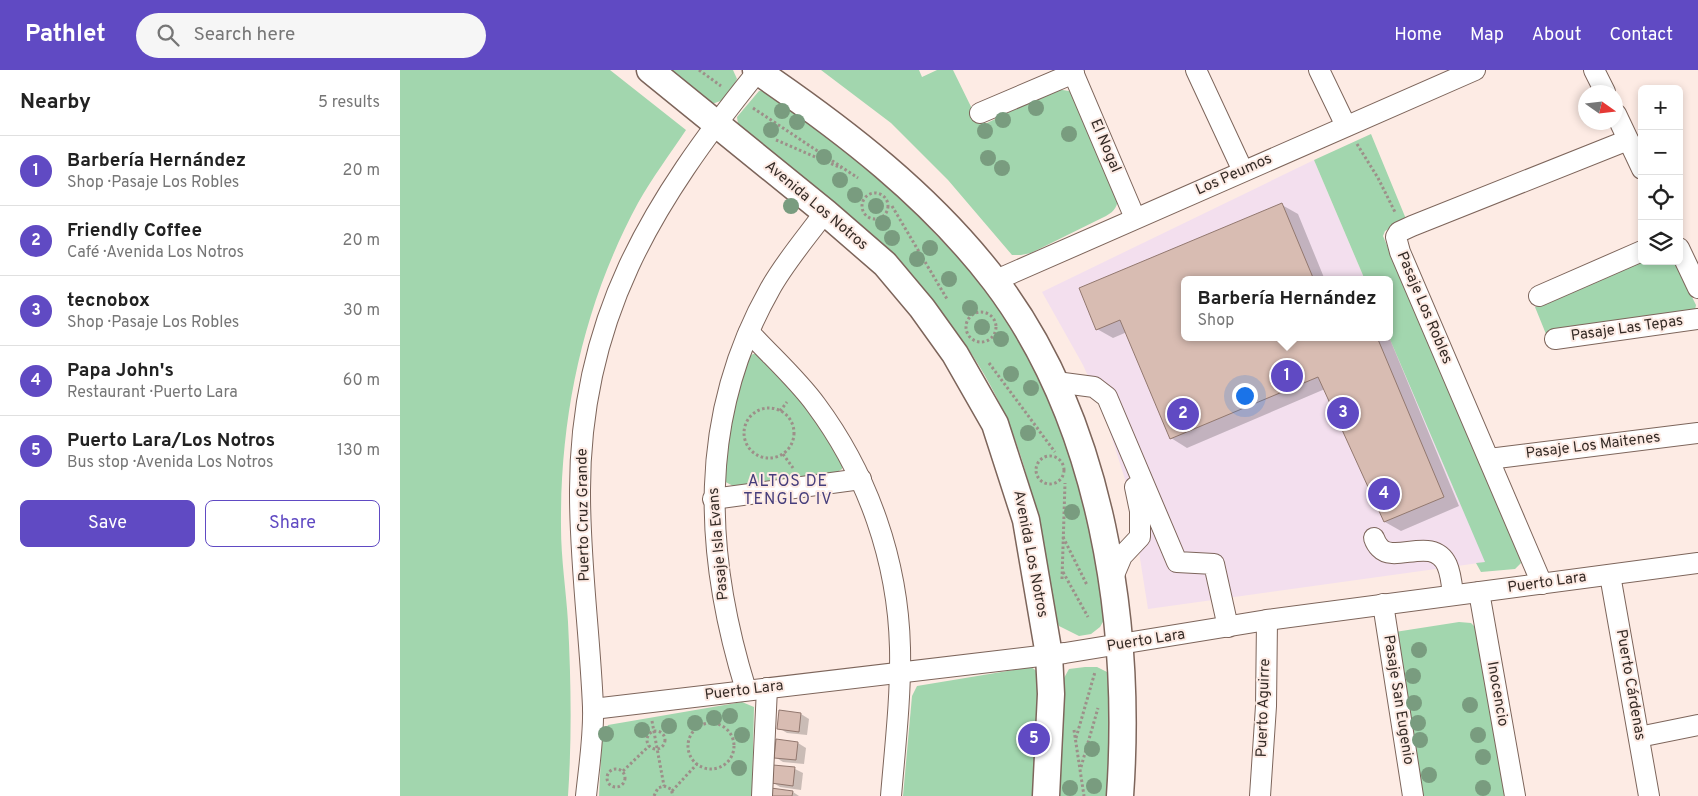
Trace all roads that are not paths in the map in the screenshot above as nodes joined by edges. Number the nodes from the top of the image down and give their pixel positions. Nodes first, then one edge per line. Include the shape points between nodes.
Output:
1 (650, 70) edge
2 (1196, 70) edge
3 (1319, 70) edge
4 (1475, 70) edge
5 (1594, 70) edge
6 (757, 71) edge
7 (1073, 72) edge
8 (1450, 75) edge
9 (1602, 85) edge
10 (980, 113) dead end
11 (717, 123) junction
12 (1346, 126) junction
13 (1623, 129) edge
14 (1628, 140) junction
15 (1638, 161) edge
16 (1243, 171) junction
17 (825, 212) junction
18 (1135, 218) junction
19 (1638, 253) edge
20 (1683, 256) edge
21 (994, 281) junction
22 (1698, 288) edge
23 (1539, 296) dead end
24 (1698, 319) edge
25 (749, 332) junction
26 (1555, 339) dead end
27 (1056, 382) junction
28 (1698, 433) edge
29 (1488, 459) junction
30 (1134, 464) junction
31 (860, 479) junction
32 (713, 499) junction
33 (1374, 538) dead end
34 (1698, 563) edge
35 (1610, 575) junction
36 (1542, 584) junction
37 (1100, 586) junction
38 (1479, 592) junction
39 (1453, 595) junction
40 (1383, 604) junction
41 (1267, 620) junction
42 (1228, 627) junction
43 (1119, 646) junction
44 (1049, 655) junction
45 (900, 674) junction
46 (767, 688) junction
47 (746, 690) junction
48 (593, 709) junction
49 (1698, 725) edge
50 (1639, 736) junction
51 (586, 796) edge
52 (762, 796) edge
53 (892, 796) edge
54 (1046, 796) edge
55 (1120, 796) edge
56 (1260, 796) edge
57 (1413, 796) edge
58 (1515, 796) edge
59 (1649, 796) edge

1 - 11 main road, Avenida Los Notros
2 - 16 street
3 - 12 street
4 - 8 street, Los Peumos
5 - 9 street
6 - 11 street, Puerto Cruz Grande
6 - 21 main road via 880,161 925,203
7 - 10 street
7 - 18 street, El Nogal
8 - 12 street, Los Peumos
11 - 17 main road, Avenida Los Notros
11 - 48 street, Puerto Cruz Grande via 676,180 635,251 608,315 589,387 583,423 580,495
12 - 16 street, Los Peumos
13 - 14 street
14 - 15 street
14 - 29 street, Pasaje Los Robles via 1399,232 1396,242
16 - 18 street, Los Peumos
17 - 25 street, Pasaje Isla Evans via 782,269
17 - 44 main road, Avenida Los Notros via 885,264 922,308 955,354 995,424 1026,520
18 - 21 street, Los Peumos
19 - 23 street
20 - 22 street
21 - 27 main road via 1026,326
24 - 26 street, Pasaje Las Tepas
25 - 31 street via 816,404
25 - 32 street, Pasaje Isla Evans via 723,416
27 - 30 street via 1094,387 1107,397
27 - 37 main road via 1094,494
28 - 29 street, Pasaje Los Maitenes
29 - 36 street, Pasaje Los Robles
30 - 37 street via 1132,473 1140,511 1140,536
30 - 42 street via 1177,562 1214,564
31 - 32 street
31 - 45 street via 879,520 890,568 898,620
32 - 47 street, Pasaje Isla Evans via 726,620
33 - 39 street via 1385,552 1427,550 1436,554 1447,565
34 - 35 street, Puerto Lara
35 - 36 street, Puerto Lara
35 - 50 street, Puerto Cárdenas
36 - 38 street, Puerto Lara
37 - 43 main road
38 - 39 street, Puerto Lara
38 - 58 street, Inocencio
39 - 40 street, Puerto Lara
40 - 41 street, Puerto Lara
40 - 57 street, Pasaje San Eugenio
41 - 42 street, Puerto Lara
41 - 56 street, Puerto Aguirre
42 - 43 street, Puerto Lara
43 - 44 street, Puerto Lara
43 - 55 main road
44 - 45 street, Puerto Lara
44 - 54 main road, Avenida Los Notros via 1051,694
45 - 46 street, Puerto Lara
45 - 53 street
46 - 47 street, Puerto Lara
46 - 52 street
47 - 48 street, Puerto Lara
48 - 51 street, Puerto Cruz Grande
49 - 50 street
50 - 59 street, Puerto Cárdenas

